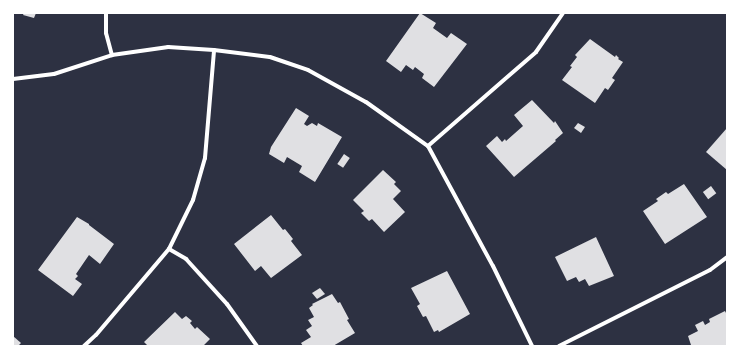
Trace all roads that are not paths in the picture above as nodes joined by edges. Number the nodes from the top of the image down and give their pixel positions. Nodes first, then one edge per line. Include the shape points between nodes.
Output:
1 (106, 13) edge
2 (563, 13) edge
3 (214, 50) junction
4 (112, 54) junction
5 (13, 79) edge
6 (428, 146) junction
7 (169, 249) junction
8 (727, 257) edge
9 (84, 346) edge
10 (257, 346) edge
11 (532, 346) edge
12 (559, 346) edge

1 - 4 street via 106,33
2 - 6 street via 536,52
3 - 4 street via 168,47
3 - 6 street via 270,57 308,70 366,102
3 - 7 street via 204,158 193,200
4 - 5 street via 54,74
6 - 11 street via 493,266
7 - 9 street
7 - 10 street via 186,258 227,304
8 - 12 street via 710,270

